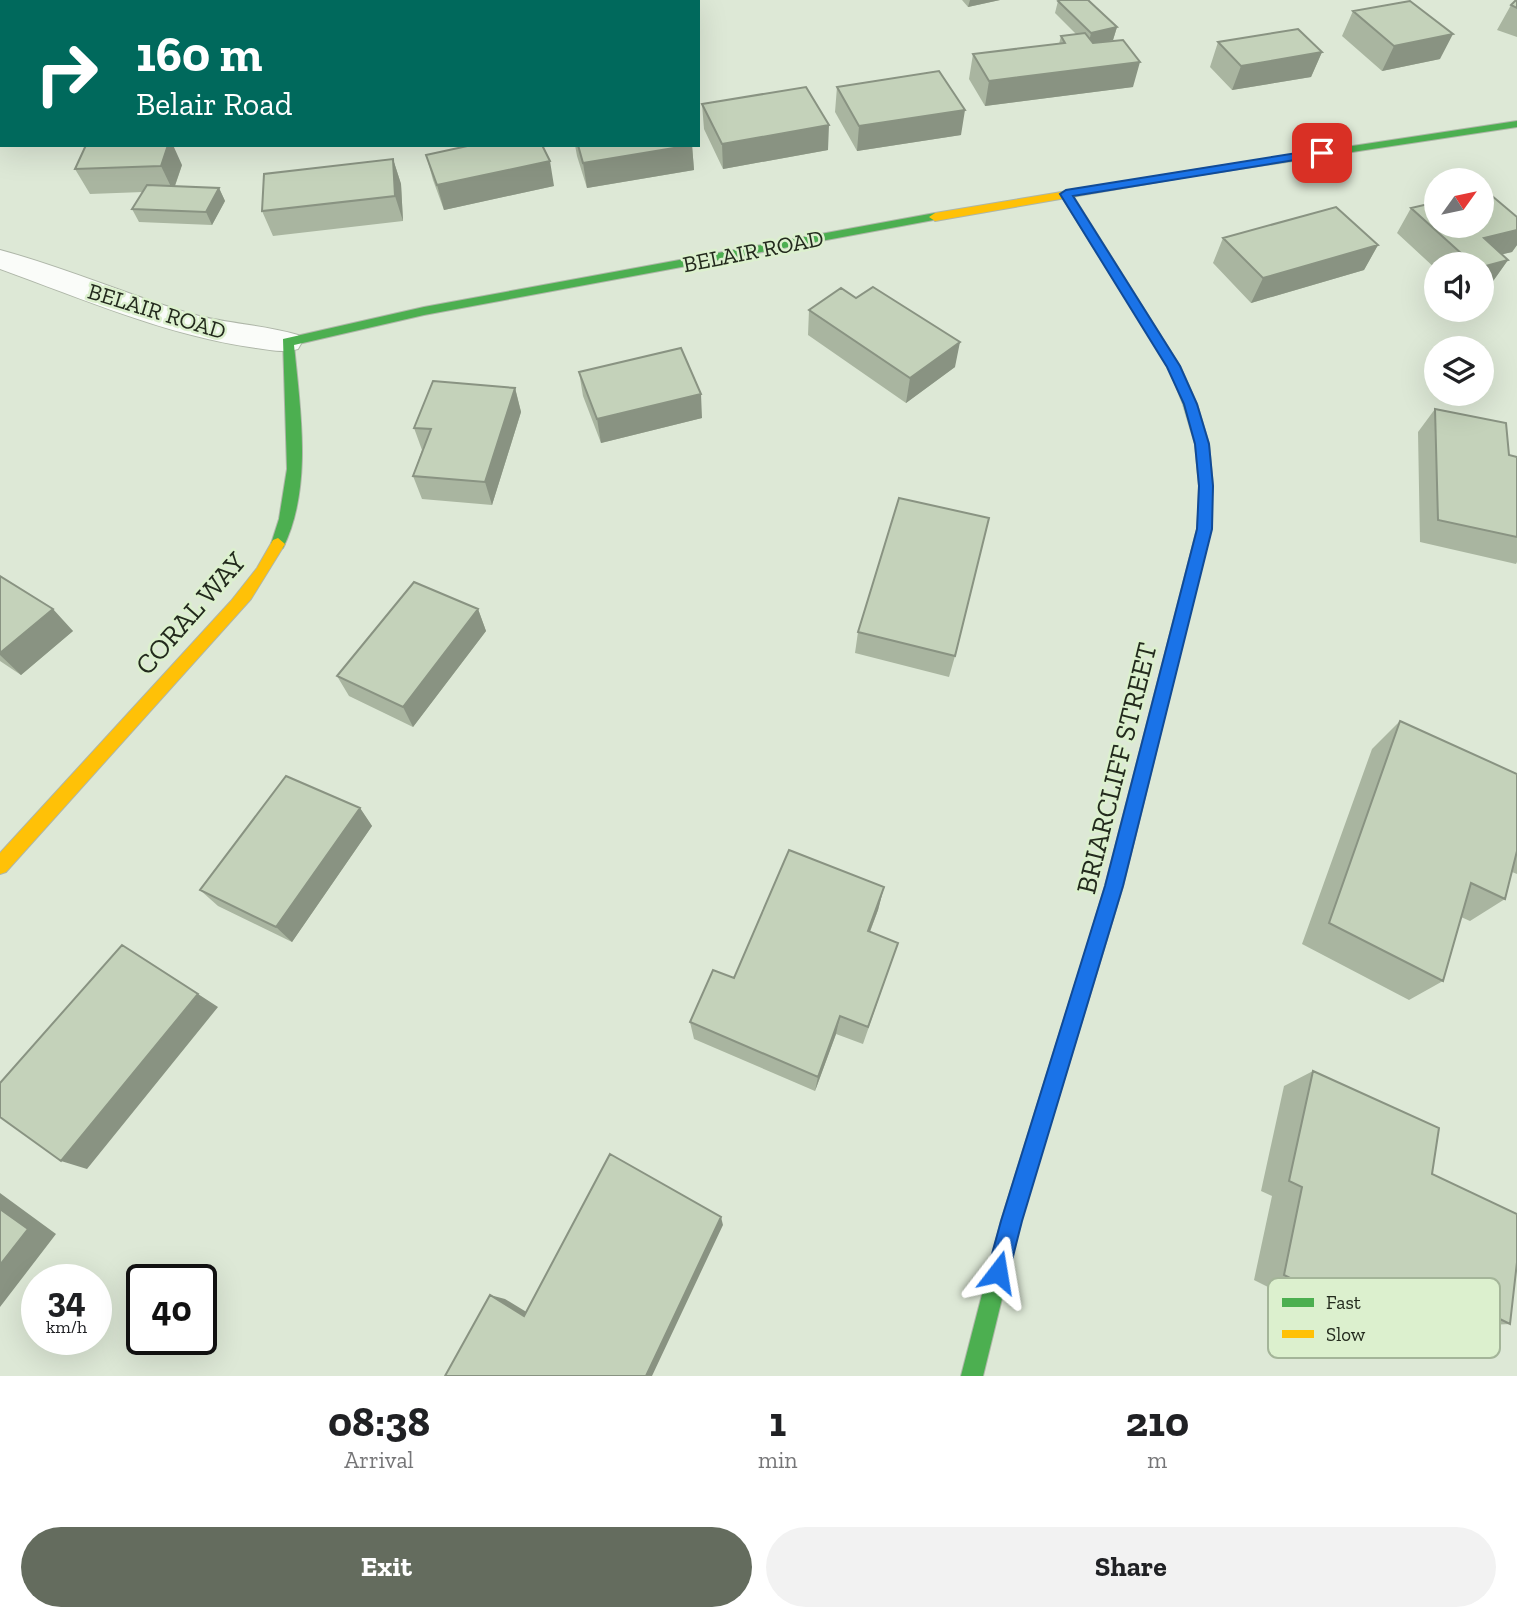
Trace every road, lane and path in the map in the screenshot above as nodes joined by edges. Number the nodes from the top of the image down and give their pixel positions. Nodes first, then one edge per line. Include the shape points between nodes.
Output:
1 (1517, 124) edge
2 (1066, 194) junction
3 (0, 259) edge
4 (287, 342) junction
5 (0, 866) edge
6 (972, 1376) edge

1 - 2 street, BELAIR ROAD
2 - 4 street, BELAIR ROAD via 424,311
2 - 6 street, BRIARCLIFF STREET via 1174,366 1190,404 1203,454 1204,529 1114,886 1011,1221
3 - 4 street, BELAIR ROAD via 181,322
4 - 5 street, CORAL WAY via 296,468 293,501 267,565 241,602

